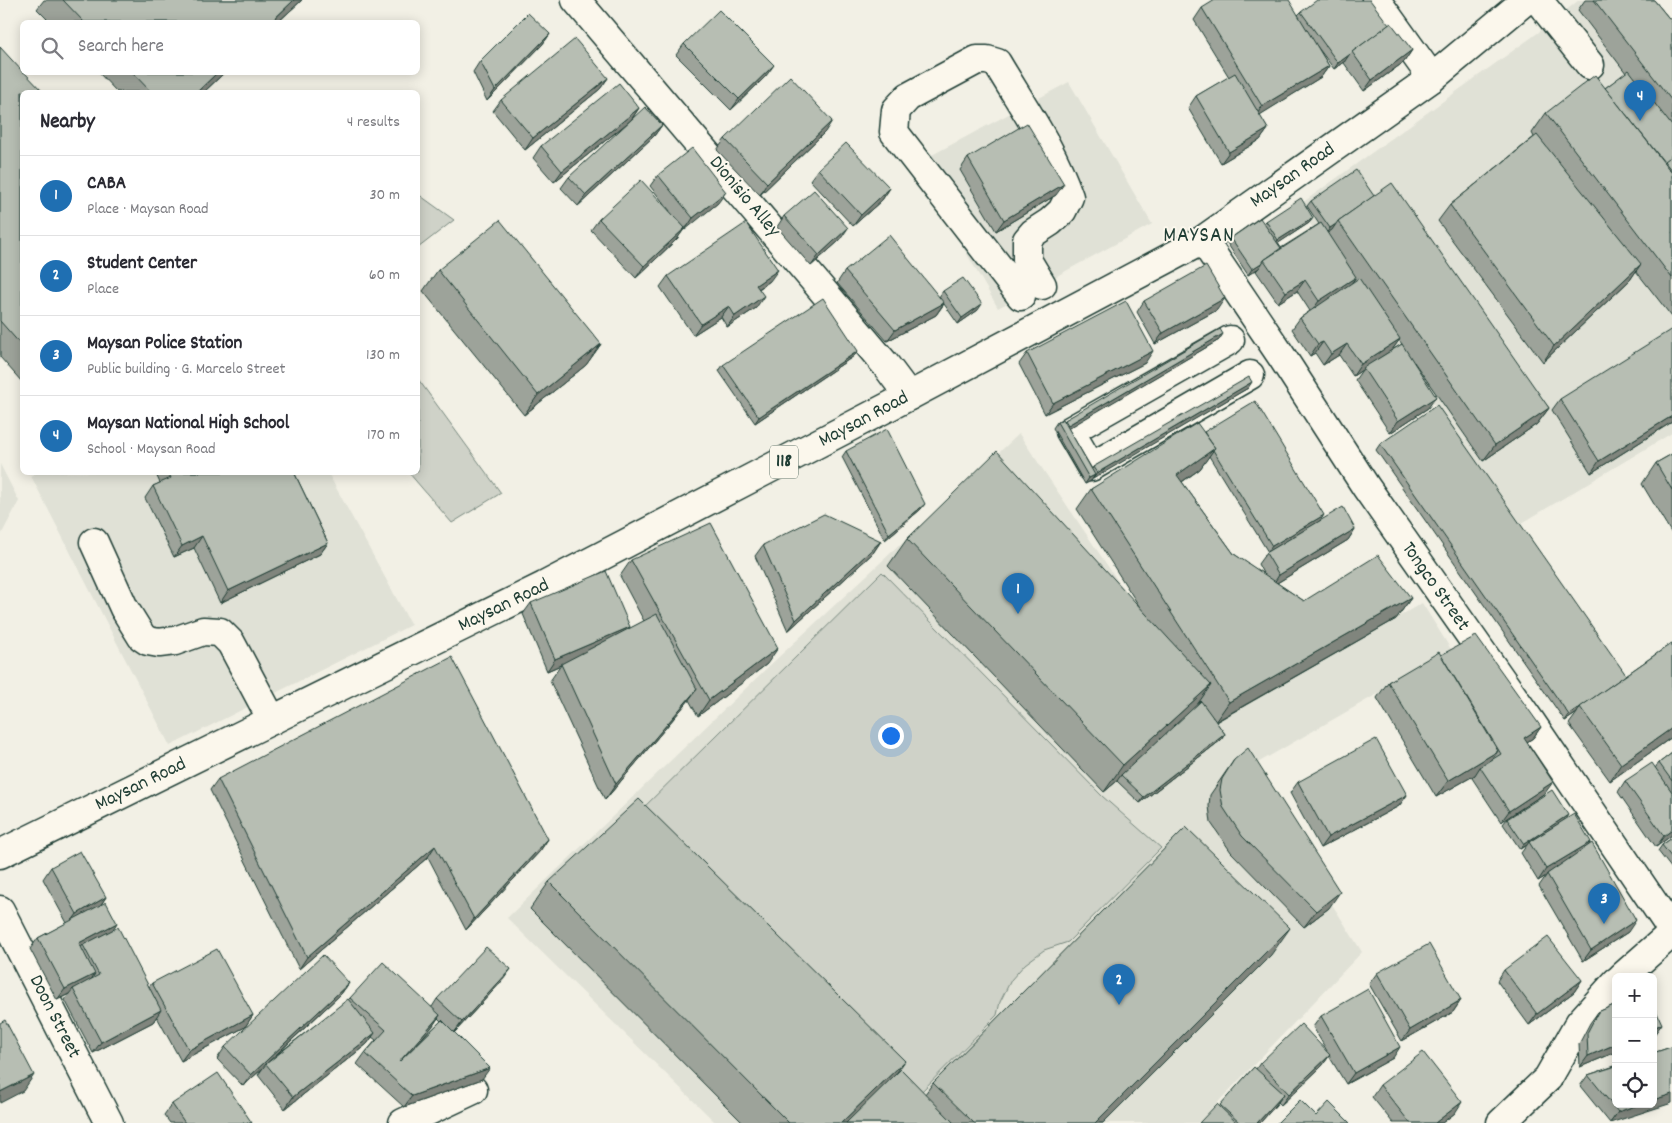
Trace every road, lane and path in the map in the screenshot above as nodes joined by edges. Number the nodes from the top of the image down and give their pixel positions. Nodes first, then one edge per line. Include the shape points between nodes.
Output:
1 (576, 0) edge
2 (1376, 0) edge
3 (1526, 0) edge
4 (1538, 0) edge
5 (1590, 65) dead end
6 (1432, 78) junction
7 (1203, 240) junction
8 (1032, 290) joint
9 (909, 396) junction
10 (1081, 450) joint
11 (94, 542) dead end
12 (272, 720) junction
13 (0, 854) edge
14 (0, 910) edge
15 (1672, 932) edge
16 (1626, 973) edge
17 (1612, 986) edge
18 (473, 1090) edge
19 (109, 1123) edge
20 (403, 1123) edge
21 (1501, 1123) edge

1 - 9 street, Dionisio Alley
2 - 6 street
3 - 6 street, Maysan Road / 118
4 - 5 street
6 - 7 street, Maysan Road / 118
7 - 9 street, Maysan Road / 118
7 - 15 street, Tongco Street via 1366,487 1531,722
8 - 8 street via 1027,240 1062,211 1069,197 1047,145 997,63 977,60 908,96 896,110 894,132
9 - 12 street, Maysan Road / 118 via 544,586
10 - 10 street via 1070,431 1240,357 1091,467
11 - 12 street via 124,608 142,637 159,643 203,631 220,632 230,643
12 - 13 street, Maysan Road / 118
14 - 19 street, Doon Street
15 - 16 street
17 - 21 street via 1580,1022 1548,1078
18 - 20 street

